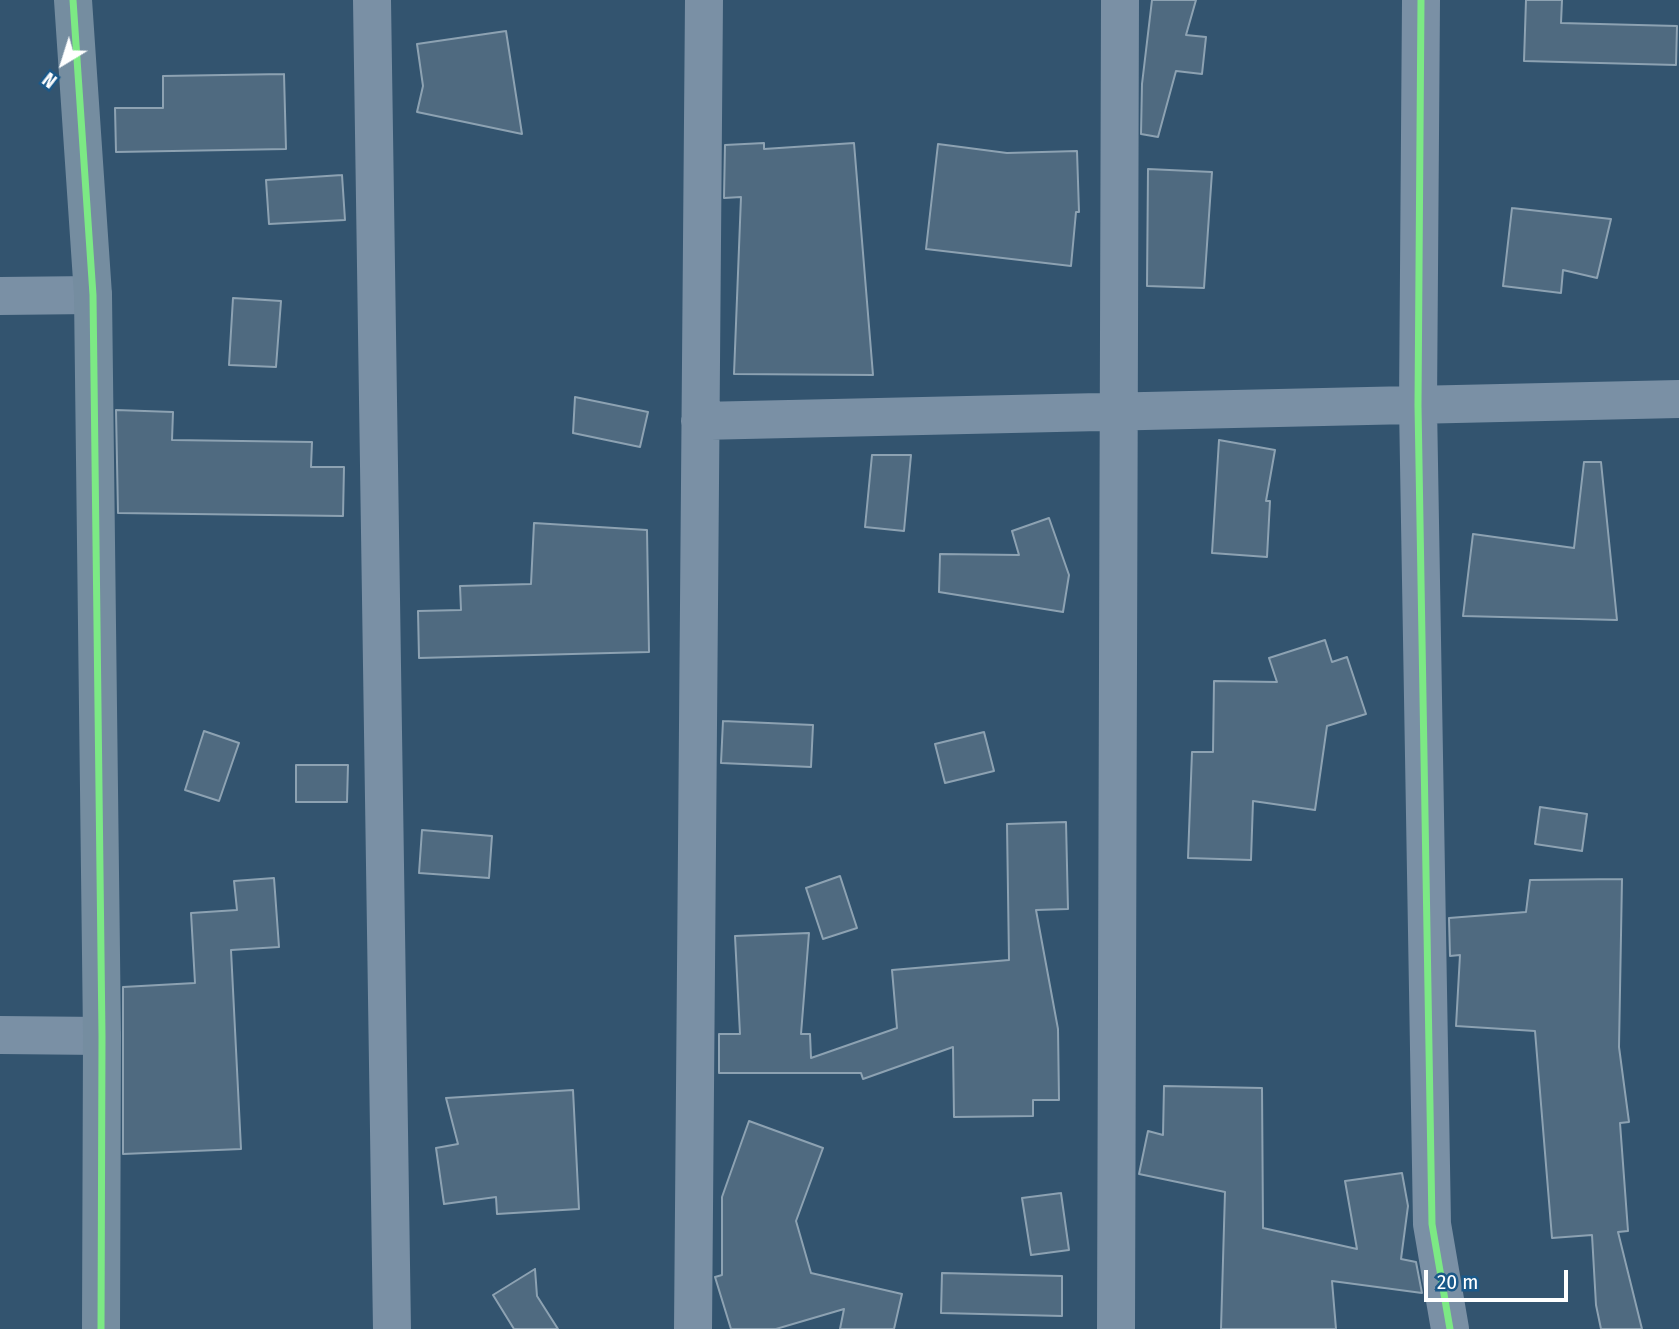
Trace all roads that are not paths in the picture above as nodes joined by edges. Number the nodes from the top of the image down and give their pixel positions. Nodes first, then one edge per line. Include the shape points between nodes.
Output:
1 (73, 0) edge
2 (372, 0) edge
3 (704, 0) edge
4 (1120, 0) edge
5 (1421, 0) edge
6 (93, 295) junction
7 (0, 296) edge
8 (1679, 398) edge
9 (1418, 405) junction
10 (1120, 412) junction
11 (700, 421) junction
12 (0, 1035) edge
13 (102, 1036) junction
14 (100, 1329) edge
15 (392, 1329) edge
16 (693, 1329) edge
17 (1116, 1329) edge
18 (1450, 1329) edge

1 - 6 street
2 - 15 street
3 - 11 street
4 - 10 street
5 - 9 street
6 - 7 street
6 - 13 street
8 - 9 street
9 - 10 street
9 - 18 street via 1432,1224
10 - 11 street
10 - 17 street
11 - 16 street
12 - 13 street
13 - 14 street

